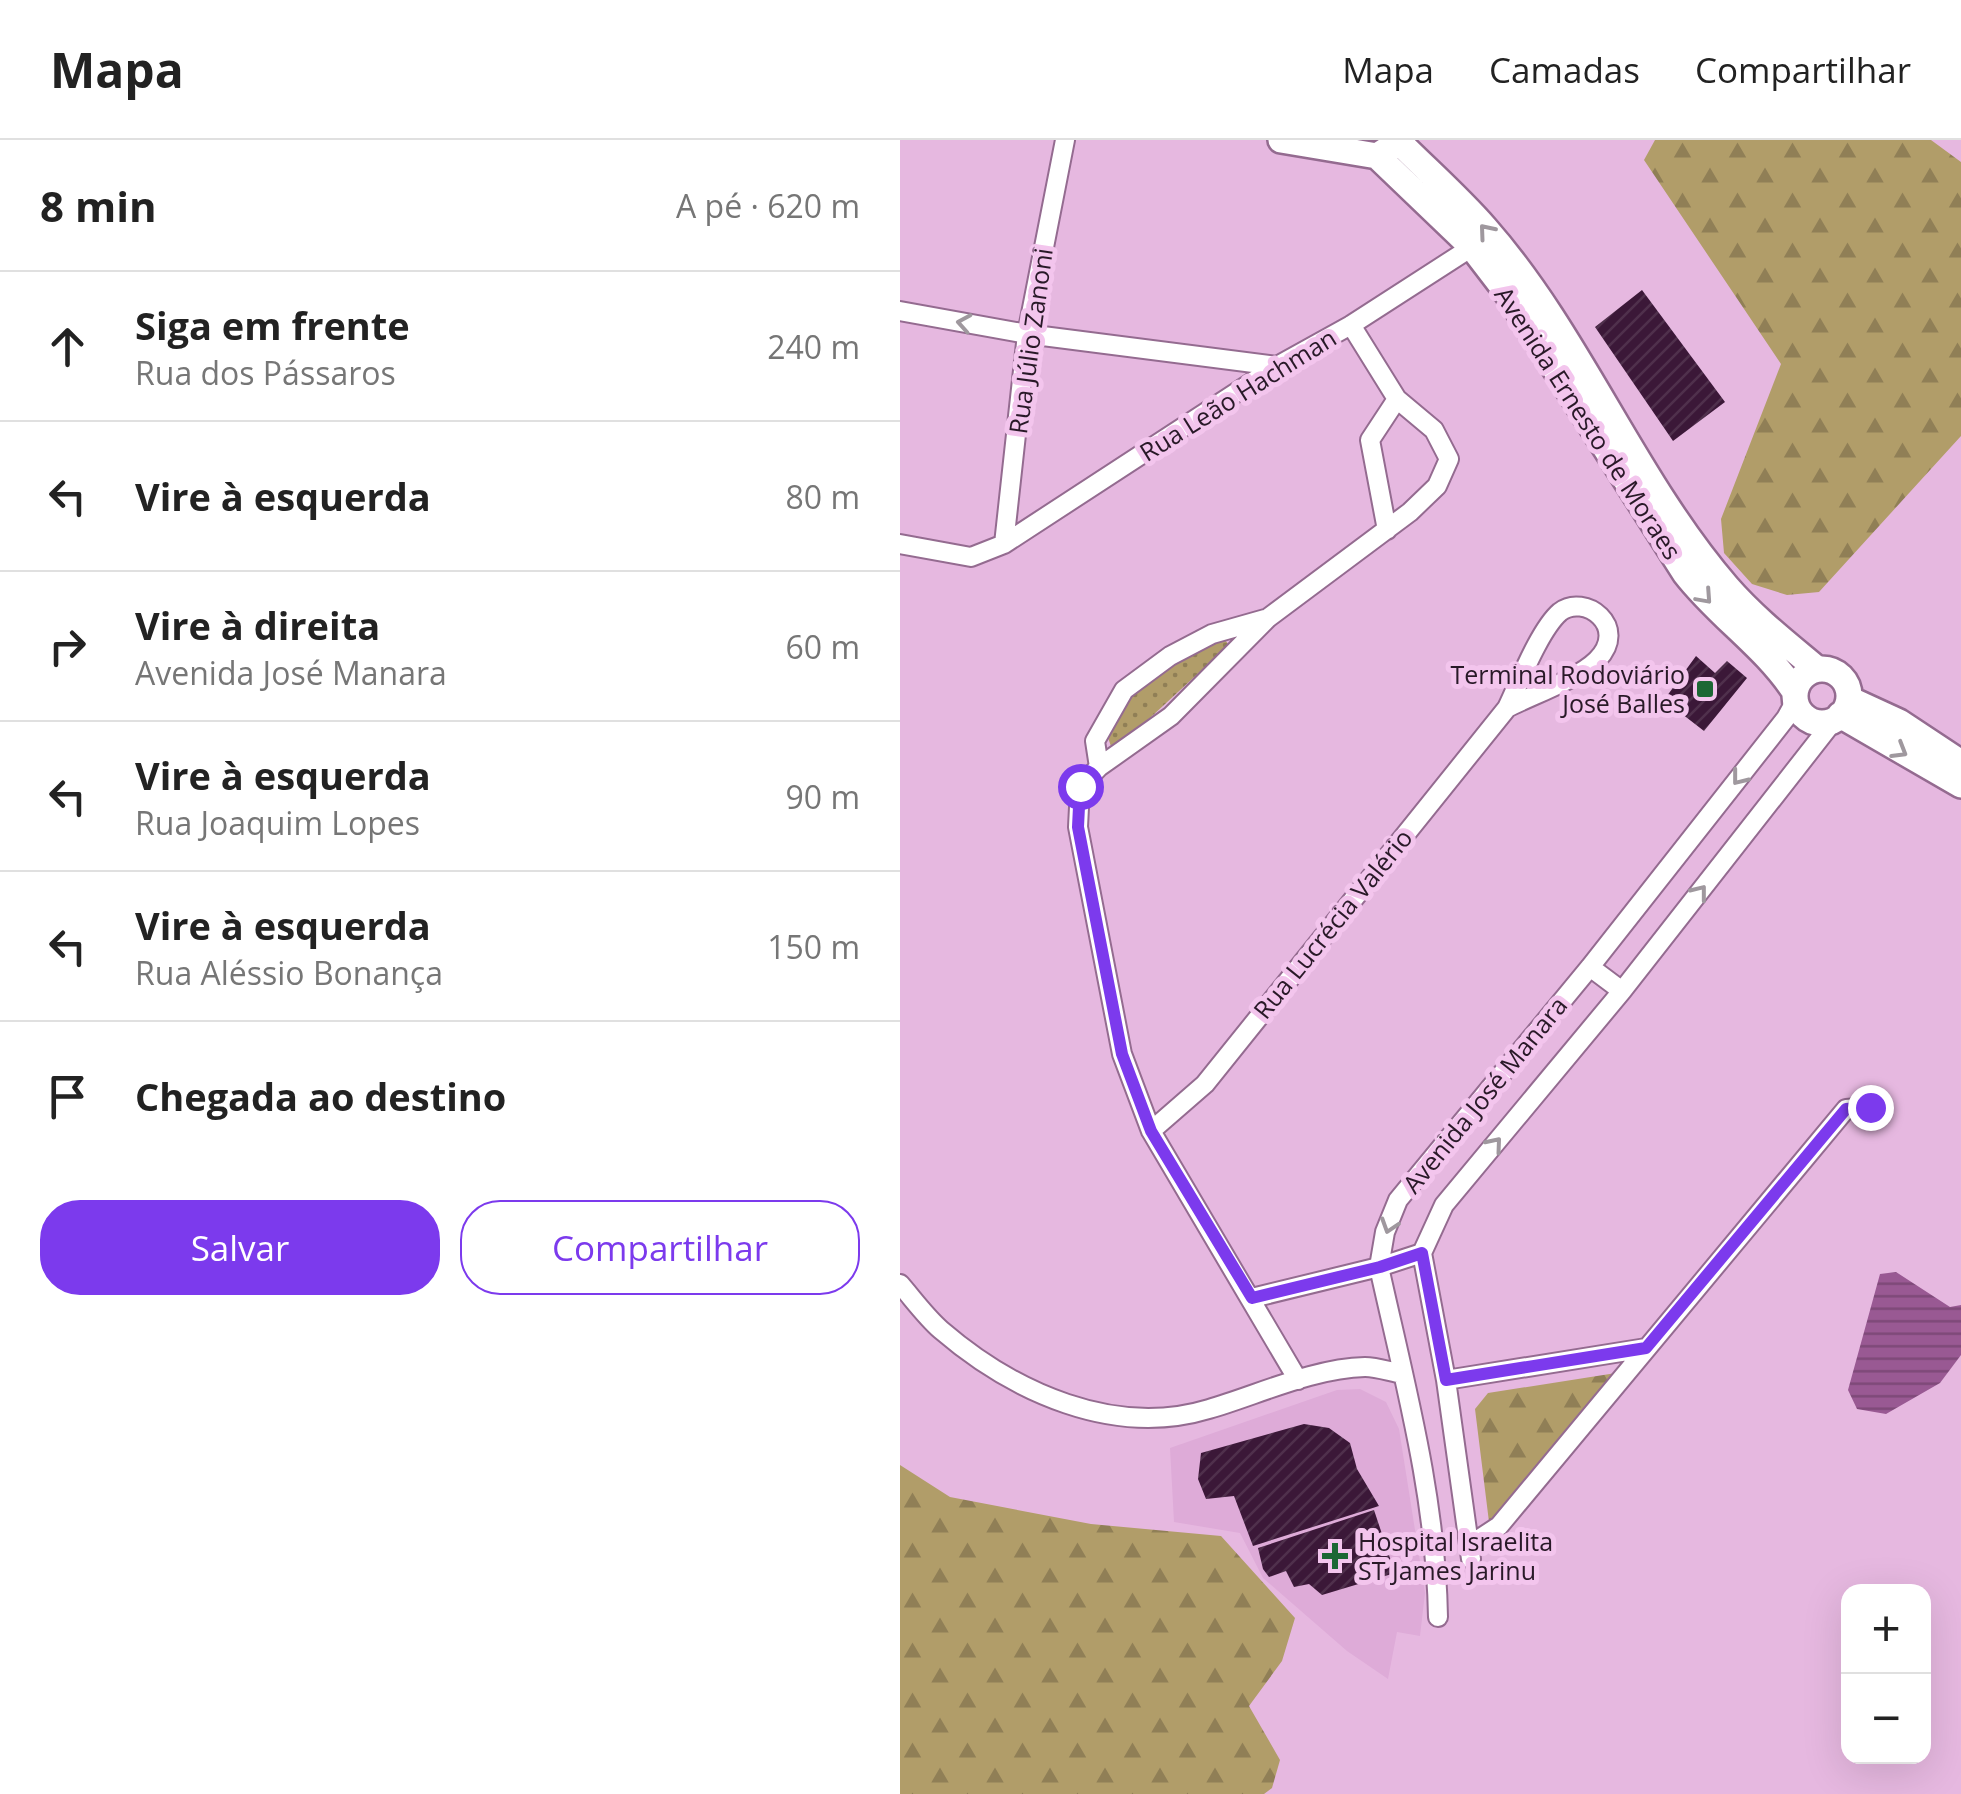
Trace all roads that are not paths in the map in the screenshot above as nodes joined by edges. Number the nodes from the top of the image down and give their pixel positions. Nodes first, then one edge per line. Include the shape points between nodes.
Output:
1 (1065, 140) edge
2 (1281, 140) edge
3 (1388, 149) edge
4 (1472, 247) junction
5 (900, 311) edge
6 (1351, 324) junction
7 (1028, 334) junction
8 (1277, 366) junction
9 (1397, 399) junction
10 (1387, 530) junction
11 (900, 544) edge
12 (1004, 544) junction
13 (1268, 618) junction
14 (1817, 669) junction
15 (1796, 696) junction
16 (1507, 708) junction
17 (1842, 711) junction
18 (1961, 764) edge
19 (1098, 768) junction
20 (1961, 786) edge
21 (1590, 967) junction
22 (1622, 991) junction
23 (1870, 1107) dead end
24 (1151, 1131) junction
25 (1422, 1253) junction
26 (1380, 1267) junction
27 (900, 1284) edge
28 (1252, 1298) junction
29 (1646, 1348) junction
30 (1403, 1374) junction
31 (1298, 1380) junction
32 (1446, 1380) junction
33 (1438, 1618) dead end

1 - 7 street, Rua Júlio Zanoni
2 - 3 main road
3 - 4 main road, Avenida Ernesto de Moraes
14 -> 3 main road, Avenida Ernesto de Moraes via 1724,584 1496,243
4 - 6 street, Rua Leão Hachman
4 -> 15 main road, Avenida Ernesto de Moraes via 1536,335 1685,574 1776,663
7 -> 5 street
6 - 8 street, Rua Leão Hachman
6 - 9 street
7 - 8 street
7 - 12 street, Rua Júlio Zanoni
8 - 12 street, Rua Leão Hachman
9 - 10 street via 1370,440
9 - 10 street via 1434,430 1449,459 1437,486
10 - 13 street
11 - 12 street via 972,557
13 - 19 street via 1172,716
13 - 19 street via 1212,634 1124,690 1095,741
14 - 15 main road via 1802,678
14 - 17 main road via 1843,678
15 - 17 main road via 1807,718 1821,722
15 -> 21 street, Avenida José Manara via 1786,718
16 - 16 street, Rua Lucrécia Valério via 1596,661 1609,627 1588,609 1561,612
16 - 24 street, Rua Lucrécia Valério via 1205,1084
17 - 18 main road via 1899,722
17 -> 20 main road
22 -> 17 street, Avenida José Manara
19 - 24 street via 1080,786 1078,827 1122,1054
21 - 22 street
21 -> 26 street, Avenida José Manara via 1398,1200
25 -> 22 street, Avenida José Manara via 1444,1205
23 - 29 street via 1846,1109
24 - 28 street
25 - 26 street
25 - 32 street
26 - 28 street
26 - 30 street, Avenida José Manara
27 - 31 street via 939,1329 992,1366 1045,1398 1106,1414 1172,1417
28 - 31 street
29 - 32 street
29 - 32 street via 1470,1552
30 - 31 street via 1366,1367
30 - 33 street, Avenida José Manara via 1430,1494

